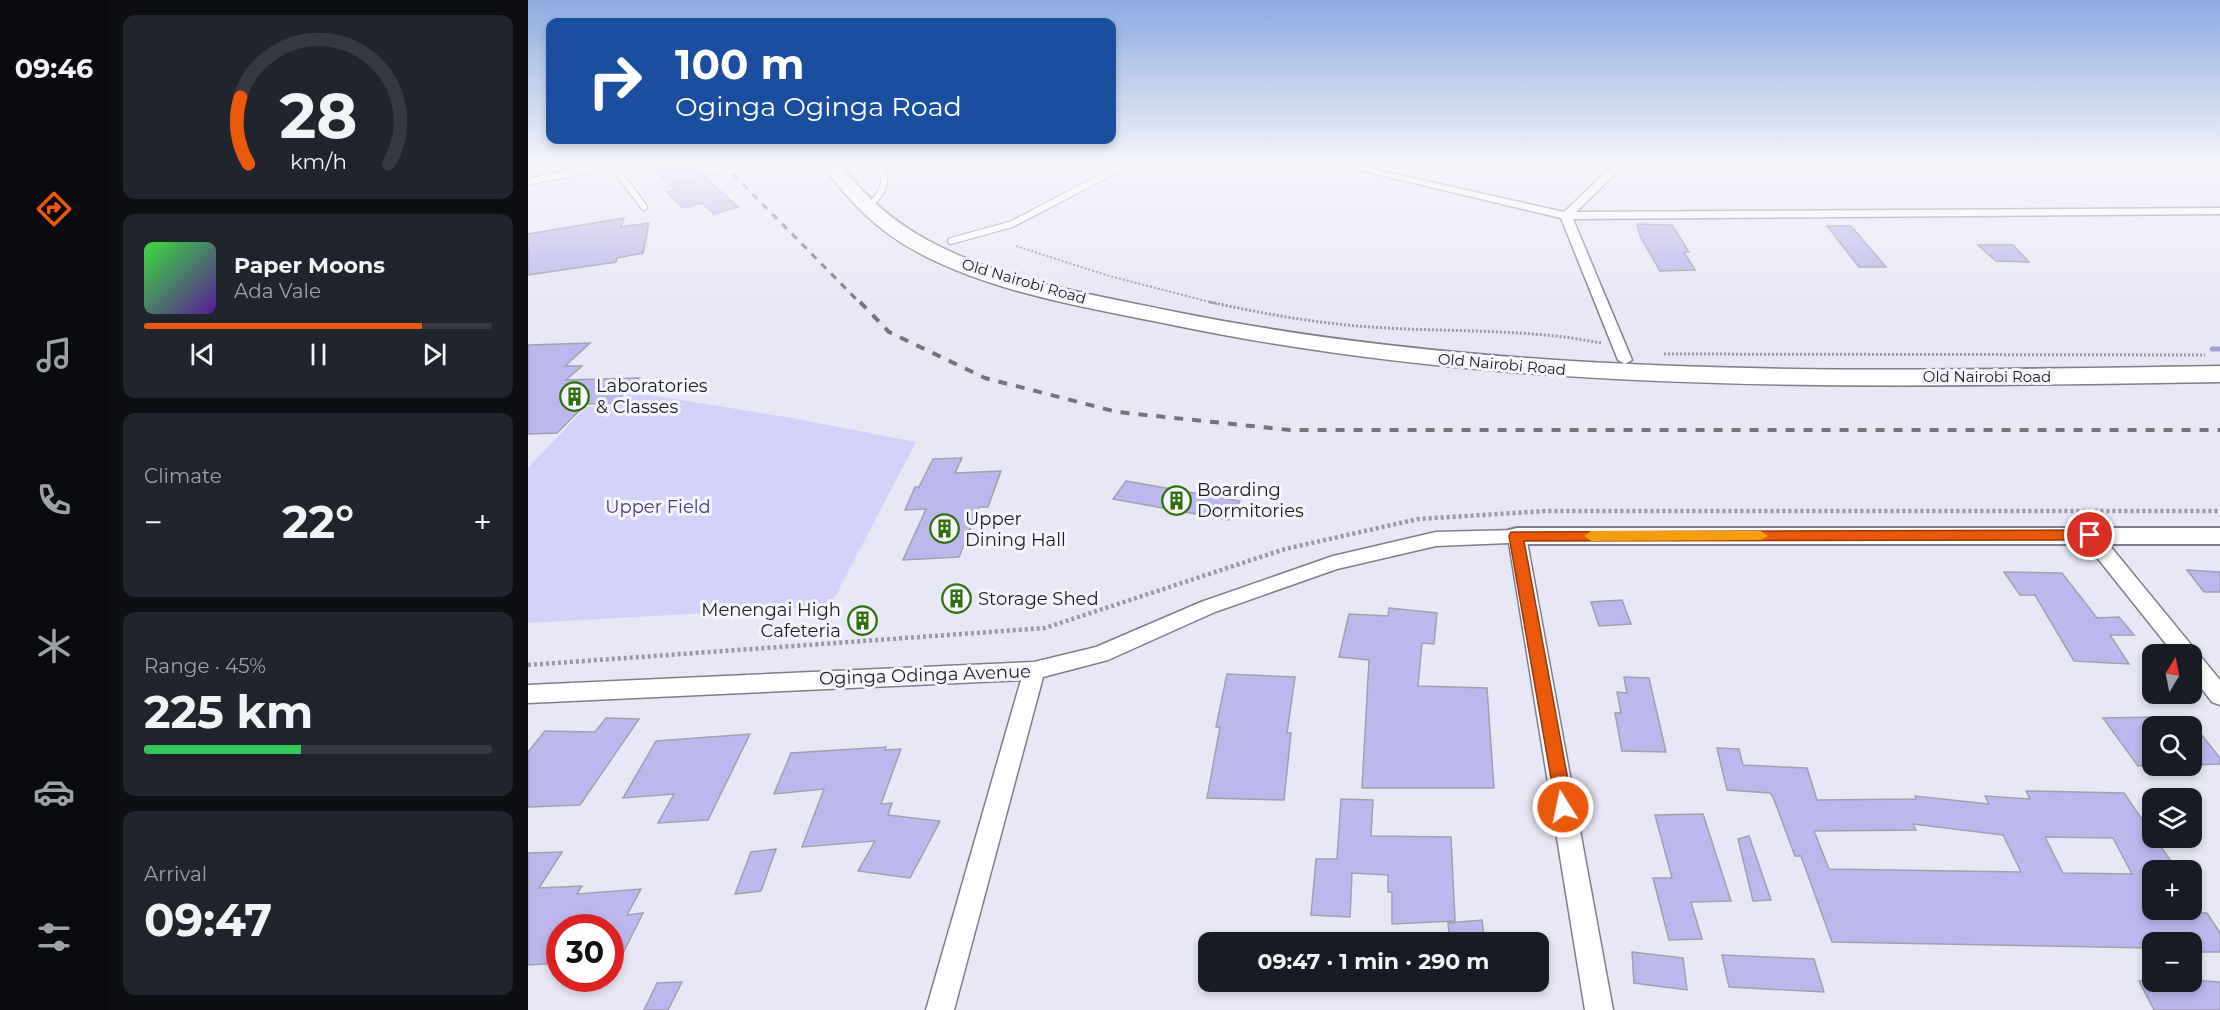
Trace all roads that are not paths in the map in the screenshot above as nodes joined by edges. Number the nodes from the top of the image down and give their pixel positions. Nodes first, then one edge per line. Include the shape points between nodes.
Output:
1 (869, 211) edge
2 (891, 211) edge
3 (1037, 211) edge
4 (1545, 211) edge
5 (1571, 211) edge
6 (2203, 211) edge
7 (1566, 216) junction
8 (951, 241) junction
9 (1625, 360) junction
10 (2220, 361) edge
11 (2220, 374) edge
12 (2090, 535) junction
13 (1516, 536) junction
14 (2220, 536) edge
15 (2178, 644) edge
16 (1034, 671) junction
17 (2202, 674) edge
18 (528, 694) edge
19 (2220, 696) edge
20 (940, 1010) edge
21 (1599, 1010) edge

1 - 11 highway, Old Nairobi Road via 925,246 971,267 1076,297 1256,334 1466,363 1636,374
2 - 8 highway, Old Nairobi Road
3 - 8 lane via 1012,224
4 - 7 street
5 - 7 street
6 - 7 street
7 - 9 street
8 - 9 highway, Old Nairobi Road via 1100,291 1232,317 1401,343
9 - 10 highway, Old Nairobi Road
12 - 13 street
12 - 14 street
12 - 15 street
13 - 16 street, Oginga Odinga Avenue via 1436,539 1333,563 1208,607 1100,654
13 - 21 street
16 - 18 street, Oginga Odinga Avenue
16 - 20 street
17 - 19 street

